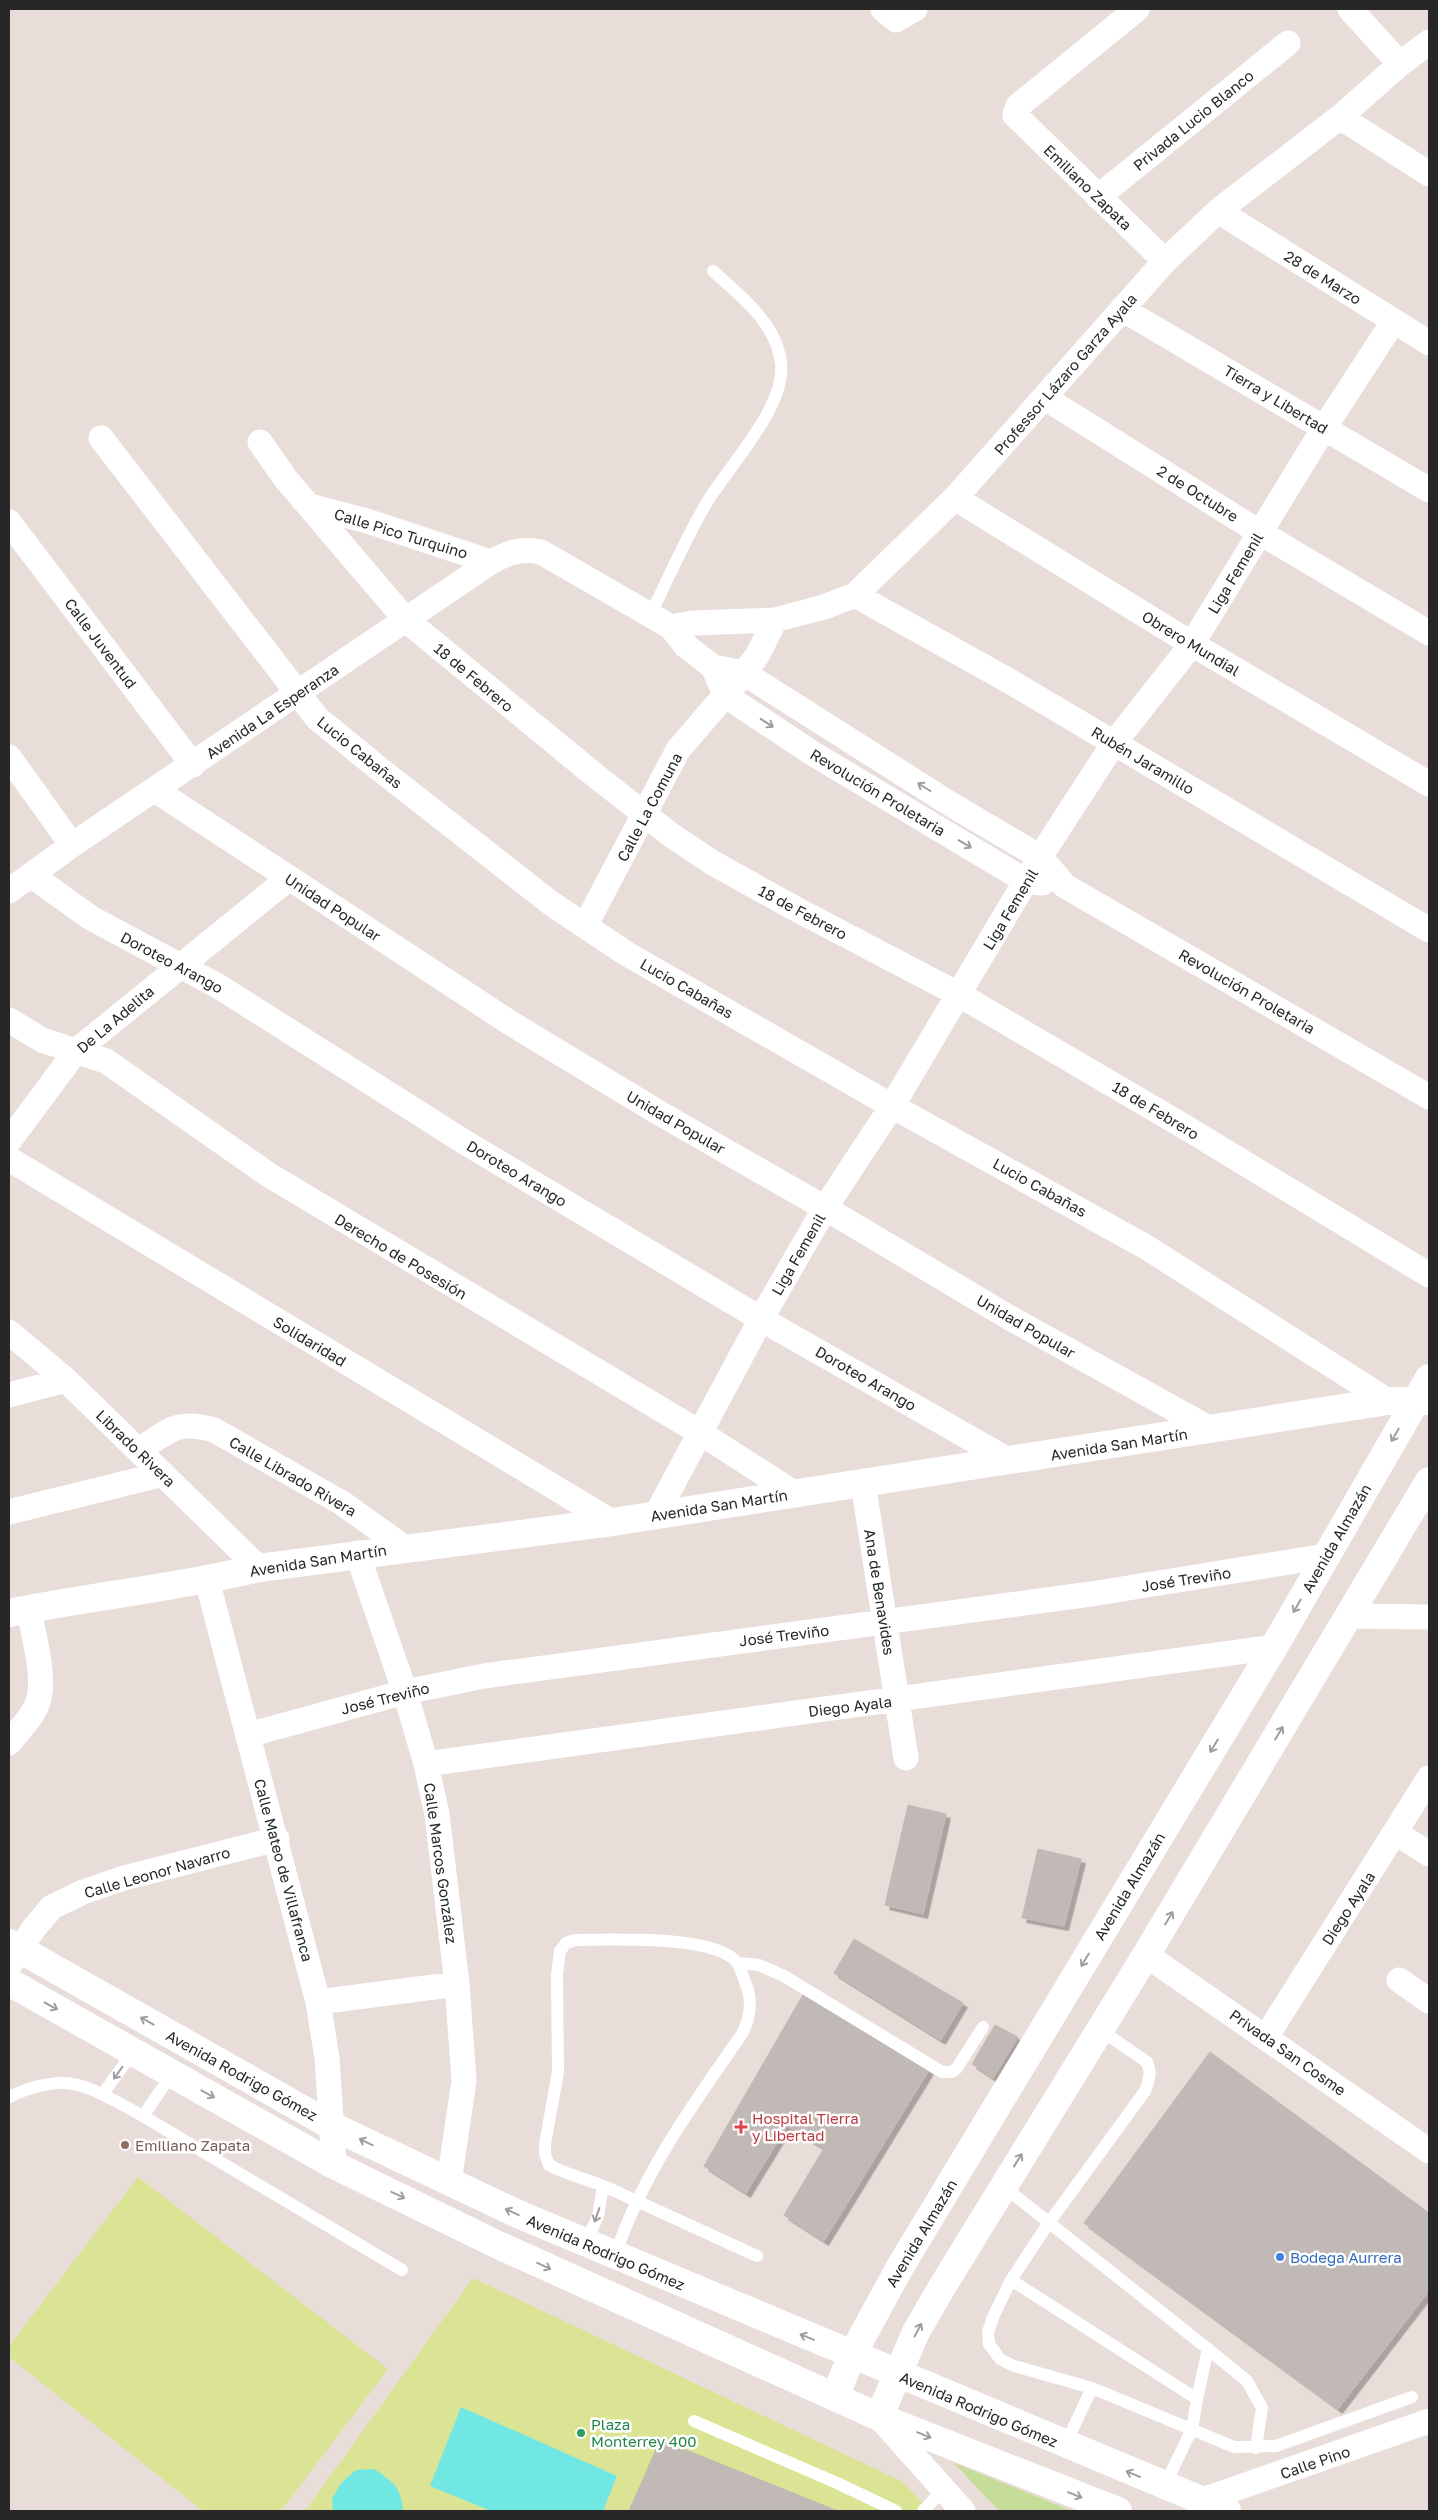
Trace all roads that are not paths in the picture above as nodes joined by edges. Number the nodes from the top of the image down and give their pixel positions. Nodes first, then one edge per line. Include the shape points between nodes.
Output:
1 (883, 9) edge
2 (916, 9) edge
3 (1136, 9) edge
4 (1350, 9) edge
5 (1429, 42) edge
6 (1288, 43) dead end
7 (1400, 64) junction
8 (1340, 117) junction
9 (1429, 174) edge
10 (1098, 196) junction
11 (1218, 211) junction
12 (1165, 261) junction
13 (713, 271) dead end
14 (1122, 309) junction
15 (1393, 322) junction
16 (1429, 343) edge
17 (1045, 398) junction
18 (1324, 428) junction
19 (100, 438) dead end
20 (260, 442) dead end
21 (1429, 490) edge
22 (954, 498) junction
23 (310, 506) junction
24 (9, 522) edge
25 (1259, 532) junction
26 (541, 552) joint
27 (491, 562) junction
28 (855, 595) junction
29 (406, 620) junction
30 (775, 620) junction
31 (661, 621) junction
32 (1429, 633) edge
33 (1192, 644) junction
34 (713, 667) junction
35 (744, 674) junction
36 (297, 694) junction
37 (726, 696) junction
38 (1114, 743) junction
39 (9, 757) edge
40 (193, 765) junction
41 (1429, 784) edge
42 (155, 790) junction
43 (644, 815) junction
44 (72, 845) junction
45 (1040, 857) junction
46 (31, 875) junction
47 (289, 878) junction
48 (1026, 881) junction
49 (1065, 886) junction
50 (9, 891) edge
51 (584, 926) junction
52 (1429, 930) edge
53 (180, 965) junction
54 (958, 994) junction
55 (9, 1020) edge
56 (76, 1051) junction
57 (1429, 1097) edge
58 (892, 1106) junction
59 (9, 1142) edge
60 (9, 1159) edge
61 (825, 1208) junction
62 (1429, 1275) edge
63 (761, 1319) junction
64 (9, 1332) edge
65 (1429, 1378) edge
66 (66, 1380) junction
67 (9, 1395) edge
68 (1422, 1401) edge
69 (1388, 1402) junction
70 (1212, 1430) junction
71 (699, 1432) junction
72 (139, 1450) junction
73 (1010, 1461) junction
74 (163, 1474) junction
75 (863, 1483) junction
76 (1427, 1489) edge
77 (794, 1494) junction
78 (9, 1512) edge
79 (656, 1515) junction
80 (612, 1522) junction
81 (405, 1548) junction
82 (357, 1553) junction
83 (1326, 1556) junction
84 (259, 1568) junction
85 (207, 1580) junction
86 (19, 1611) edge
87 (1349, 1616) junction
88 (1429, 1617) edge
89 (885, 1622) junction
90 (1274, 1646) junction
91 (405, 1692) junction
92 (896, 1701) junction
93 (248, 1735) junction
94 (9, 1743) edge
95 (906, 1758) dead end
96 (426, 1764) junction
97 (1429, 1778) edge
98 (1396, 1833) junction
99 (277, 1839) junction
100 (1429, 1854) edge
101 (12, 1953) edge
102 (1146, 1955) junction
103 (738, 1963) junction
104 (1399, 1980) dead end
105 (9, 1982) edge
106 (457, 1984) junction
107 (1429, 2001) edge
108 (318, 2002) junction
109 (983, 2027) dead end
110 (1099, 2029) junction
111 (1266, 2037) junction
112 (133, 2052) junction
113 (172, 2074) junction
114 (102, 2095) junction
115 (9, 2097) edge
116 (143, 2116) junction
117 (332, 2126) junction
118 (1429, 2151) edge
119 (334, 2165) junction
120 (449, 2182) junction
121 (602, 2186) junction
122 (1002, 2186) junction
123 (637, 2201) junction
124 (1048, 2224) junction
125 (586, 2243) junction
126 (615, 2256) junction
127 (757, 2256) dead end
128 (402, 2270) dead end
129 (1012, 2280) junction
130 (1208, 2350) junction
131 (852, 2355) junction
132 (897, 2374) junction
133 (1092, 2388) junction
134 (835, 2397) junction
135 (1412, 2397) dead end
136 (1197, 2399) junction
137 (879, 2417) junction
138 (694, 2421) dead end
139 (1429, 2422) edge
140 (1192, 2429) junction
141 (1406, 2431) junction
142 (1429, 2440) edge
143 (1066, 2445) junction
144 (1256, 2448) junction
145 (1164, 2487) junction
146 (944, 2489) junction
147 (1200, 2501) junction
148 (896, 2511) edge
149 (923, 2511) edge
150 (964, 2511) edge
151 (1118, 2511) edge
152 (1227, 2511) edge

1 - 2 street via 896,20
3 - 10 street, Emiliano Zapata via 1015,111 1017,117
4 - 7 street
5 - 7 street, Professor Lázaro Garza Ayala
6 - 10 street, Privada Lucio Blanco
7 - 8 street, Professor Lázaro Garza Ayala
8 - 9 street
8 - 11 street, Professor Lázaro Garza Ayala
10 - 12 street, Emiliano Zapata
11 - 12 street, Professor Lázaro Garza Ayala
11 - 15 street, 28 de Marzo
12 - 14 street, Professor Lázaro Garza Ayala
13 - 31 lane via 763,318 776,341 781,379 768,412 707,502
14 - 17 street, Professor Lázaro Garza Ayala
14 - 18 street, Tierra y Libertad
15 - 16 street, 28 de Marzo
15 - 18 street, Liga Femenil
17 - 22 street, Professor Lázaro Garza Ayala
17 - 25 street, 2 de Octubre
18 - 21 street, Tierra y Libertad
18 - 25 street, Liga Femenil
19 - 36 street, Lucio Cabañas
20 - 23 street, 18 de Febrero
22 - 28 street, Professor Lázaro Garza Ayala
22 - 33 street, Obrero Mundial
23 - 27 street, Calle Pico Turquino via 367,520
23 - 29 street, 18 de Febrero
24 - 40 street, Calle Juventud
25 - 32 street, 2 de Octubre
25 - 33 street, Liga Femenil
26 - 27 street, Avenida La Esperanza via 512,551
26 - 31 street, Revolución Proletaria
27 - 29 street, Avenida La Esperanza
28 - 30 street, Professor Lázaro Garza Ayala
28 - 38 street, Rubén Jaramillo
29 - 36 street, Avenida La Esperanza
29 - 43 street, 18 de Febrero
30 - 31 street, Professor Lázaro Garza Ayala
30 - 35 street, Calle La Comuna
31 - 34 street, Revolución Proletaria
33 - 38 street, Liga Femenil
33 - 41 street, Obrero Mundial
34 - 35 street, Revolución Proletaria
34 - 37 street, Revolución Proletaria
35 - 37 street, Calle La Comuna
45 -> 35 street, Revolución Proletaria
36 - 40 street, Avenida La Esperanza
36 - 51 street, Lucio Cabañas via 337,736
37 - 43 street, Calle La Comuna via 678,750
37 -> 48 street, Revolución Proletaria via 812,753
38 - 45 street, Liga Femenil
38 - 52 street, Rubén Jaramillo
39 - 44 street
40 - 42 street, Avenida La Esperanza
42 - 44 street, Avenida La Esperanza
42 - 47 street, Unidad Popular
43 - 51 street, Calle La Comuna
43 - 54 street, 18 de Febrero via 714,863
44 - 46 street, Avenida La Esperanza
45 - 48 street, Liga Femenil
45 - 49 street, Revolución Proletaria
46 - 50 street, Avenida La Esperanza
46 - 53 street, Doroteo Arango via 91,918
47 - 53 street, De La Adelita
47 - 61 street, Unidad Popular via 512,1024
48 - 49 street, Revolución Proletaria
48 - 54 street, Liga Femenil
49 - 57 street, Revolución Proletaria
51 - 58 street, Lucio Cabañas
53 - 56 street, De La Adelita
53 - 63 street, Doroteo Arango via 466,1143
54 - 58 street, Liga Femenil
54 - 62 street, 18 de Febrero
55 - 56 street, Derecho de Posesión via 42,1040
56 - 59 street, De La Adelita
56 - 71 street, Derecho de Posesión via 106,1061 269,1175
58 - 61 street, Liga Femenil
58 - 69 street, Lucio Cabañas via 1146,1247
60 - 80 street, Solidaridad
61 - 63 street, Liga Femenil
61 - 70 street, Unidad Popular via 1010,1318
63 - 71 street, Liga Femenil
63 - 73 street, Doroteo Arango
64 - 66 street, Librado Rivera
65 - 68 street, Avenida Almazán
66 - 67 street
66 - 72 street, Librado Rivera
68 - 69 street, Avenida San Martín
68 -> 83 street, Avenida Almazán
69 - 70 street, Avenida San Martín
70 - 73 street, Avenida San Martín
71 - 77 street, Derecho de Posesión
71 - 79 street, Liga Femenil
72 - 74 street, Librado Rivera
72 - 81 street, Calle Librado Rivera via 174,1428 194,1424 214,1430 342,1503
73 - 75 street, Avenida San Martín
74 - 78 street
74 - 84 street, Librado Rivera
75 - 77 street, Avenida San Martín
75 - 89 street, Ana de Benavides
76 - 87 street
77 - 79 street, Avenida San Martín
79 - 80 street, Avenida San Martín
80 - 81 street, Avenida San Martín
81 - 82 street, Avenida San Martín
82 - 84 street, Avenida San Martín
82 - 91 street, Calle Marcos González
83 - 89 street, José Treviño via 1091,1594
83 -> 90 street, Avenida Almazán
84 - 85 street, Avenida San Martín
85 - 86 street, Avenida San Martín
85 - 93 street, Calle Mateo de Villafranca
86 - 94 street via 41,1678 37,1703
87 - 88 street
102 -> 87 street
89 - 91 street, José Treviño via 484,1676
89 - 92 street, Ana de Benavides
90 - 92 street, Diego Ayala
90 -> 131 street, Avenida Almazán via 900,2267
91 - 93 street, José Treviño
91 - 96 street, Calle Marcos González
92 - 95 street, Ana de Benavides
92 - 96 street, Diego Ayala
93 - 99 street, Calle Mateo de Villafranca
96 - 106 street, Calle Marcos González via 437,1814
97 - 98 street, Diego Ayala
98 - 100 street
98 - 111 street, Diego Ayala
99 - 101 street, Calle Leonor Navarro via 124,1878 83,1892 52,1907
99 - 108 street, Calle Mateo de Villafranca
117 -> 101 street, Avenida Rodrigo Gómez
102 - 110 street
102 - 111 street, Privada San Cosme
103 - 109 lane via 759,1964 784,1976 942,2072 952,2072 957,2068
103 - 121 lane via 716,1949 692,1943 575,1940 566,1943 560,1951 557,1974 558,2072 545,2154 549,2165
103 - 123 lane via 748,1988 747,2025 681,2120
104 - 107 street
105 -> 112 street
106 - 108 street
106 - 120 street, Calle Marcos González via 464,2081
108 - 117 street, Calle Mateo de Villafranca via 327,2058
122 -> 110 street
110 - 124 lane via 1147,2062 1151,2071 1149,2081
111 - 118 street, Privada San Cosme
112 - 113 street
112 -> 114 lane
113 - 116 lane
113 -> 119 street
114 - 115 lane via 73,2082 54,2082 34,2085
114 - 116 lane
116 - 128 lane
117 - 119 street, Calle Mateo de Villafranca
120 -> 117 street, Avenida Rodrigo Gómez
119 -> 134 street via 582,2284
125 -> 120 street, Avenida Rodrigo Gómez
121 - 123 lane
121 -> 125 lane via 598,2216
122 - 124 lane
132 -> 122 street via 937,2295
123 - 126 lane
123 - 127 lane
124 - 129 lane
124 - 130 lane
125 - 126 street, Avenida Rodrigo Gómez
131 -> 126 street, Avenida Rodrigo Gómez
129 - 133 lane via 993,2317 988,2332 989,2344 1000,2358 1014,2366
129 - 136 lane
130 - 136 lane
130 - 144 lane via 1247,2381 1262,2408
131 - 132 street, Avenida Rodrigo Gómez
131 - 134 street, Avenida Almazán
132 - 137 street
132 - 143 street, Avenida Rodrigo Gómez
133 - 140 lane
133 - 143 lane
134 - 137 street
135 - 144 lane via 1276,2446
136 - 140 lane
137 - 146 street
137 -> 151 street
138 - 148 lane
139 - 141 street, Calle Pino
140 - 144 lane via 1234,2447
140 - 145 lane
141 - 142 street
141 - 147 street, Calle Pino
145 -> 143 street, Avenida Rodrigo Gómez
145 - 147 street, Avenida Rodrigo Gómez
146 - 149 lane
146 - 150 street
147 - 152 street, Avenida Rodrigo Gómez

